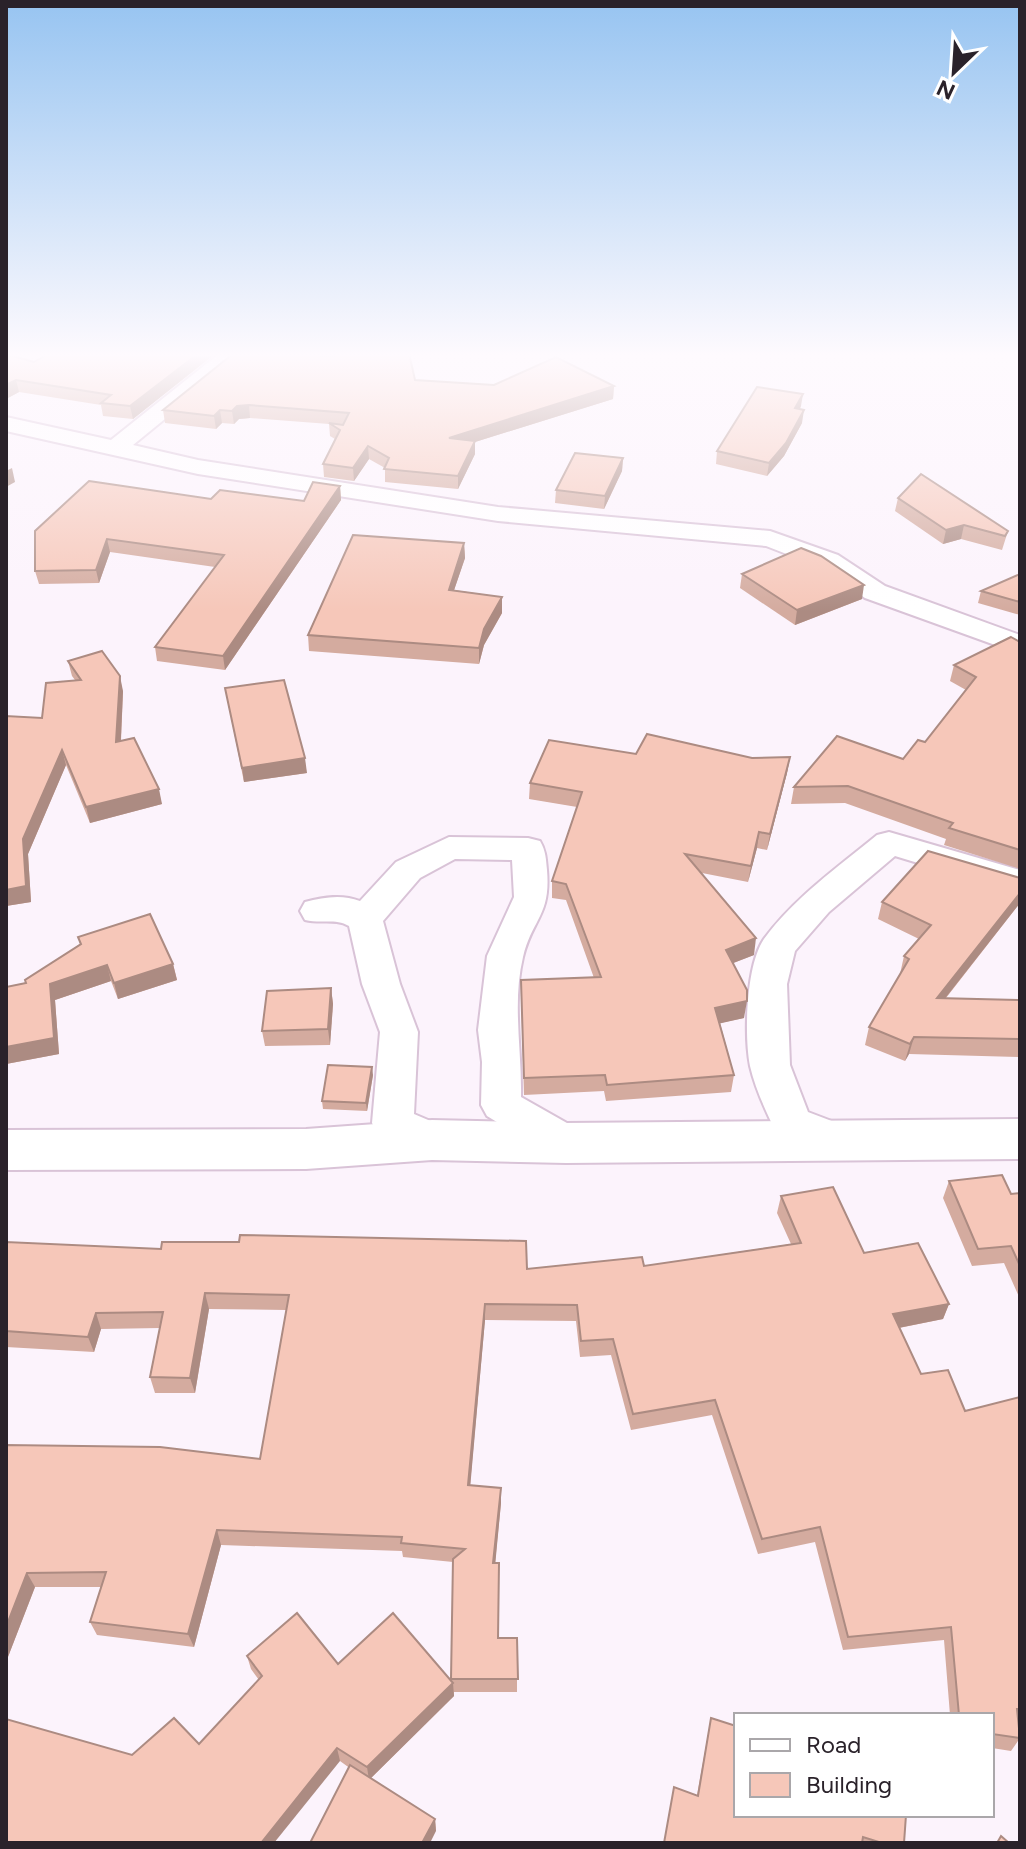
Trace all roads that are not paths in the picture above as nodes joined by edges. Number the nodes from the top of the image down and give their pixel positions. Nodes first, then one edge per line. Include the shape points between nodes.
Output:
1 (69, 439) edge
2 (126, 439) edge
3 (113, 450) junction
4 (1020, 645) edge
5 (1020, 882) edge
6 (318, 911) dead end
7 (365, 919) junction
8 (1020, 1139) edge
9 (432, 1140) junction
10 (836, 1141) junction
11 (566, 1143) junction
12 (6, 1150) edge

1 - 3 street
2 - 3 street
3 - 4 street via 498,514 770,539 829,561 875,592
5 - 10 street via 889,843 816,904 778,947 768,984 770,1065 792,1123
6 - 7 street via 344,908
7 - 9 street via 399,1032 393,1123
7 - 11 street via 408,870 449,848 528,849 532,897 505,956 497,1030 501,1105
8 - 10 main road
9 - 11 main road
9 - 12 main road via 306,1149
10 - 11 main road

